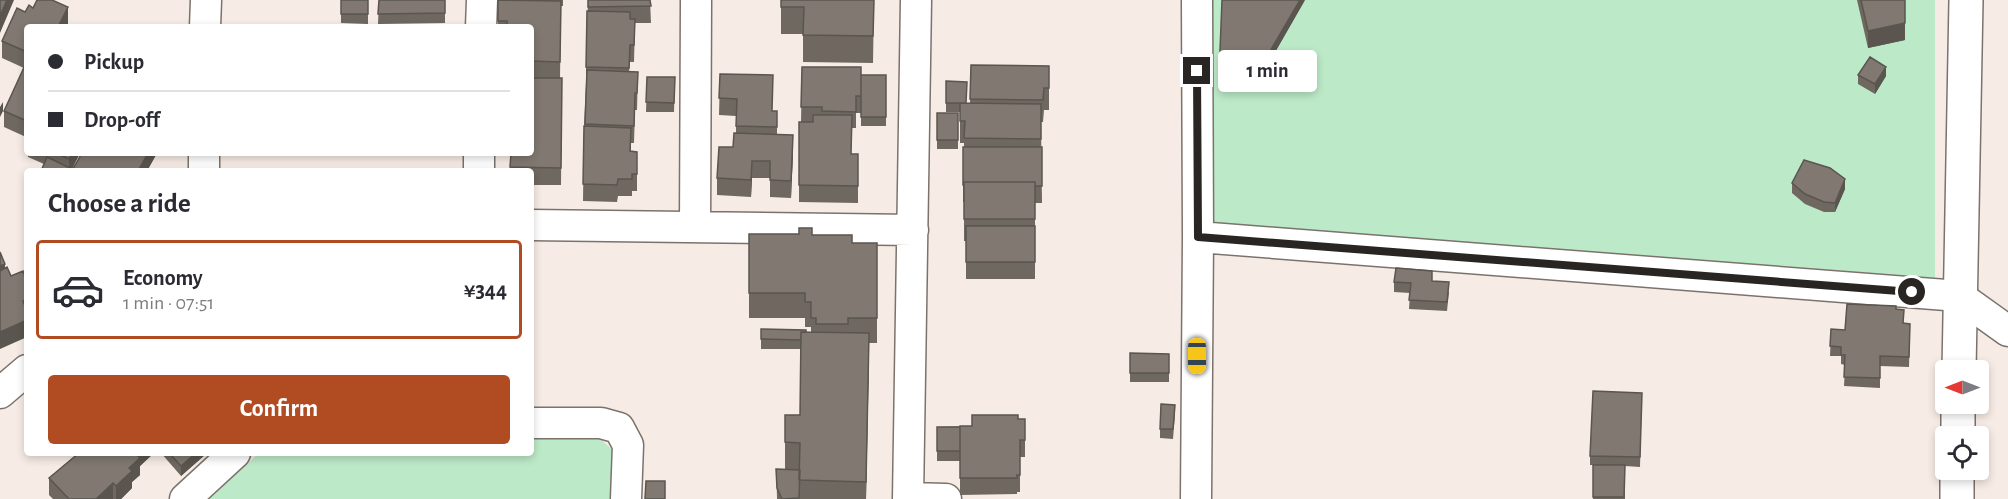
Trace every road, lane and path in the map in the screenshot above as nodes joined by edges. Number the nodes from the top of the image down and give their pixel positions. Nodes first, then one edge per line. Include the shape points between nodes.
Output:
1 (206, 0) edge
2 (482, 0) edge
3 (696, 0) edge
4 (916, 0) edge
5 (1197, 0) edge
6 (1966, 0) edge
7 (206, 24) edge
8 (481, 24) edge
9 (534, 225) edge
10 (695, 227) junction
11 (913, 230) junction
12 (1198, 237) junction
13 (1959, 296) junction
14 (2008, 331) edge
15 (1959, 360) edge
16 (24, 373) edge
17 (0, 393) edge
18 (534, 423) edge
19 (232, 456) edge
20 (1958, 480) edge
21 (185, 499) edge
22 (626, 499) edge
23 (908, 499) edge
24 (946, 499) edge
25 (1196, 499) edge
26 (1957, 499) edge

1 - 7 street
2 - 8 street
3 - 10 street
4 - 11 street
5 - 12 street
6 - 13 street
9 - 10 street
10 - 11 street
11 - 23 street
12 - 13 street
12 - 25 street
13 - 14 street
13 - 15 street
16 - 17 street
18 - 22 street via 601,423 619,428 628,445
19 - 21 street
20 - 26 street
23 - 24 street

